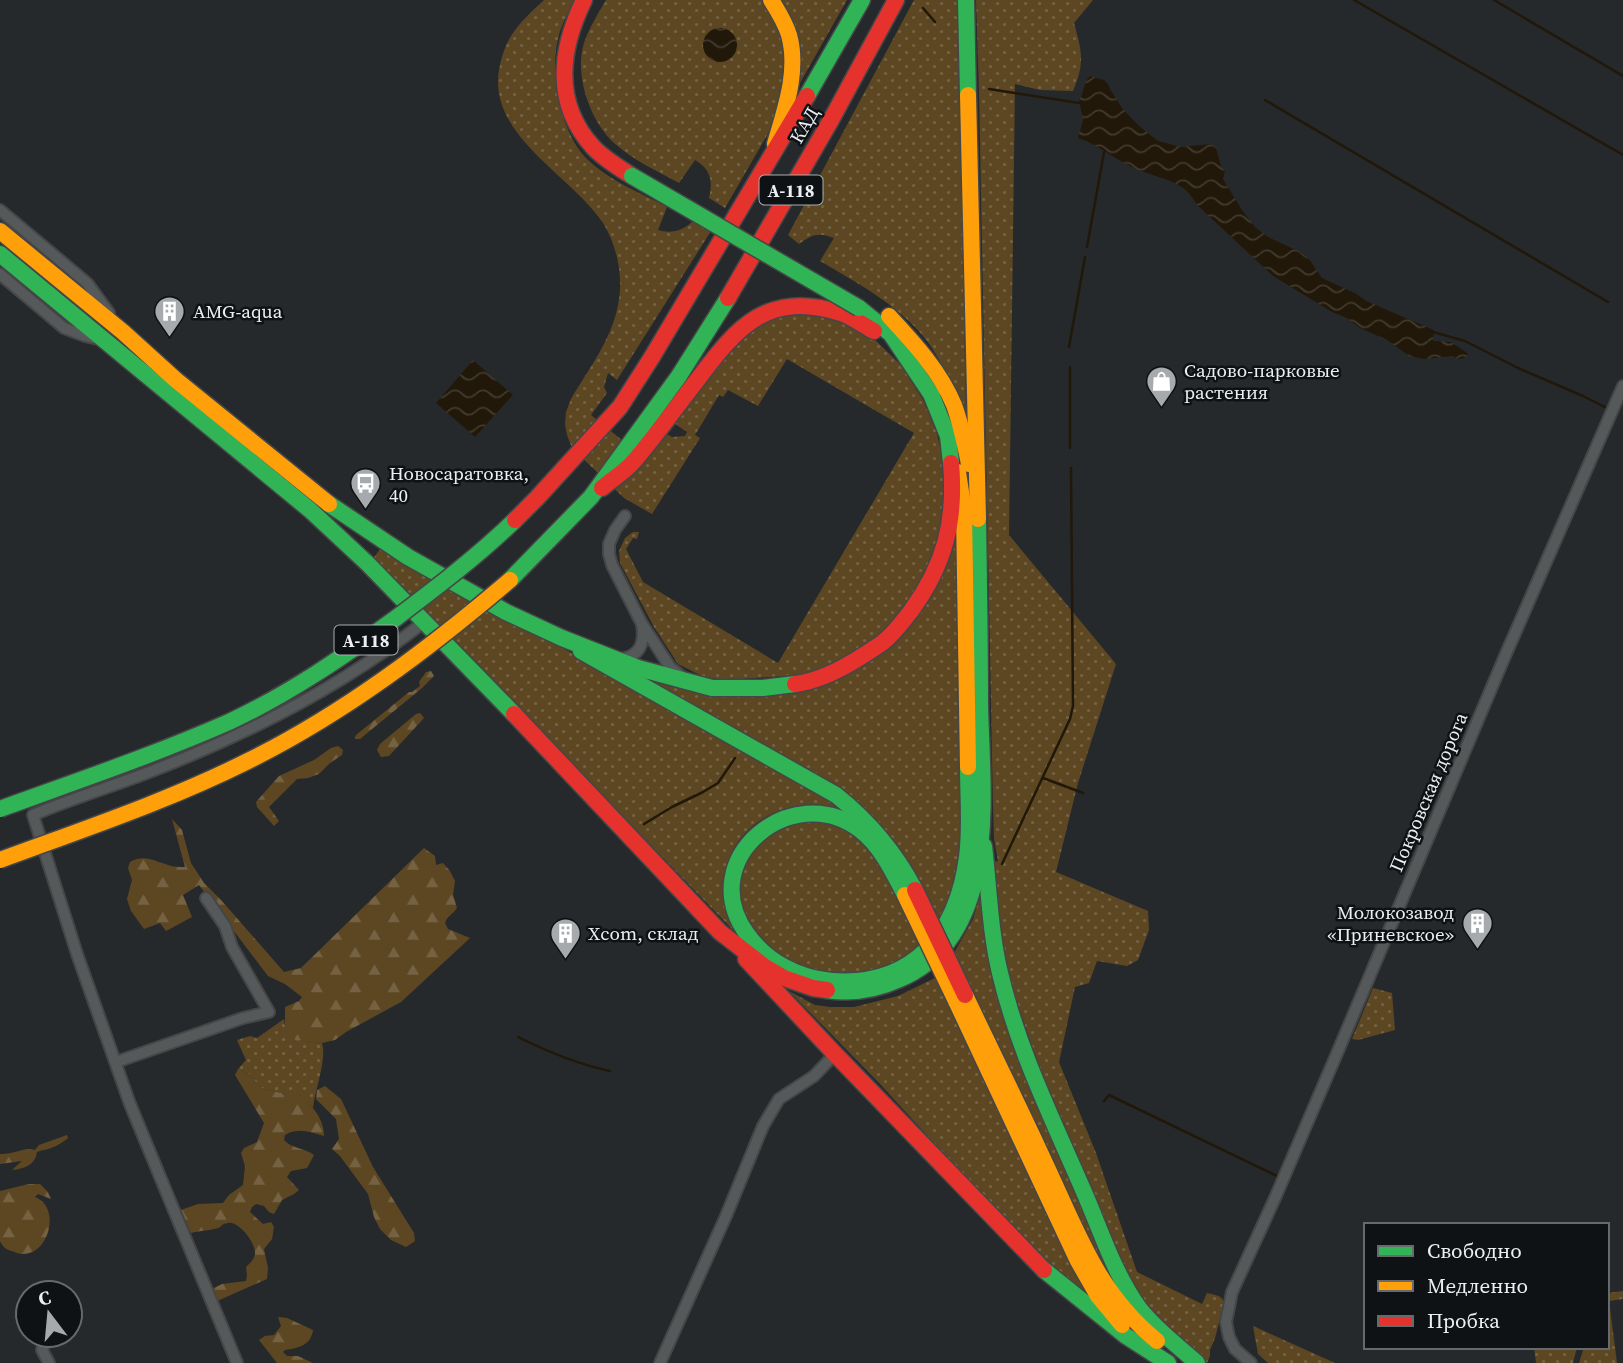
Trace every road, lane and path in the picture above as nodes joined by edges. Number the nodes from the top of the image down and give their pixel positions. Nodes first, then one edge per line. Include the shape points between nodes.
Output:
1 (584, 0) edge
2 (597, 0) edge
3 (771, 0) edge
4 (862, 0) edge
5 (896, 0) edge
6 (966, 0) edge
7 (771, 159) junction
8 (634, 172) junction
9 (0, 210) edge
10 (0, 231) edge
11 (0, 254) edge
12 (0, 274) edge
13 (861, 303) junction
14 (122, 332) junction
15 (102, 339) junction
16 (907, 359) junction
17 (1623, 386) edge
18 (948, 436) junction
19 (591, 497) junction
20 (625, 516) dead end
21 (978, 526) junction
22 (424, 622) junction
23 (642, 624) junction
24 (562, 638) junction
25 (613, 658) junction
26 (692, 683) junction
27 (0, 810) edge
28 (982, 819) junction
29 (0, 860) edge
30 (910, 892) junction
31 (206, 898) dead end
32 (720, 932) junction
33 (960, 998) junction
34 (835, 1054) junction
35 (116, 1062) junction
36 (1140, 1346) junction
37 (237, 1363) edge
38 (660, 1363) edge
39 (1168, 1363) edge
40 (1191, 1363) edge
41 (1197, 1363) edge
42 (1251, 1363) edge

1 - 8 main road via 564,56 567,98 590,144 606,159
2 - 8 main road via 576,48 577,93 599,135
3 - 7 main road via 786,26 793,67
4 - 7 main road, КАД / А-118
5 - 19 main road, КАД / А-118 via 711,327
6 - 21 main road
7 - 27 main road, КАД / А-118, bridge via 620,407 488,546 306,681 141,758
8 - 13 main road, bridge
9 - 14 street via 87,283
10 - 14 main road
11 - 15 main road
12 - 15 street via 64,328
13 - 16 main road via 891,334
13 - 21 main road via 888,316 943,382 959,419
14 - 24 main road via 327,503 408,558
15 - 22 main road via 310,510
16 - 18 main road via 932,394
16 - 19 main road via 879,334 844,314 796,306 760,316 734,333 633,463
17 - 42 street, Покровская дорога via 1232,1292 1226,1322 1229,1337
18 - 26 main road via 953,490 942,554 923,594 890,636 855,662 816,680 750,688
18 - 30 main road via 964,512 969,839 964,883 951,918 933,943 910,964 890,974 849,983 821,981 787,970 755,945 732,900 737,864 755,836 778,820 810,813 835,817 861,831
19 - 29 main road, А-118, bridge via 464,620 330,716 208,780
20 - 23 street via 615,530 609,554
21 - 28 main road
22 - 32 main road
22 - 35 street via 344,677 230,739 33,815
23 - 25 street via 641,647 628,658
23 - 26 street via 670,667
24 - 25 main road
24 - 30 main road via 836,795 884,839
25 - 26 main road
28 - 32 main road via 975,883 957,928 927,963 896,981 861,990 812,988 761,965
28 - 41 main road via 997,957 1009,1008 1034,1075 1135,1302 1163,1335
30 - 33 main road, bridge
31 - 35 street via 269,1012
32 - 34 main road
33 - 36 main road via 1078,1259 1109,1309
33 - 40 main road via 1104,1281 1139,1326
34 - 36 main road via 1038,1265
34 - 38 street via 814,1076 779,1099 762,1126
35 - 37 street
36 - 39 main road

